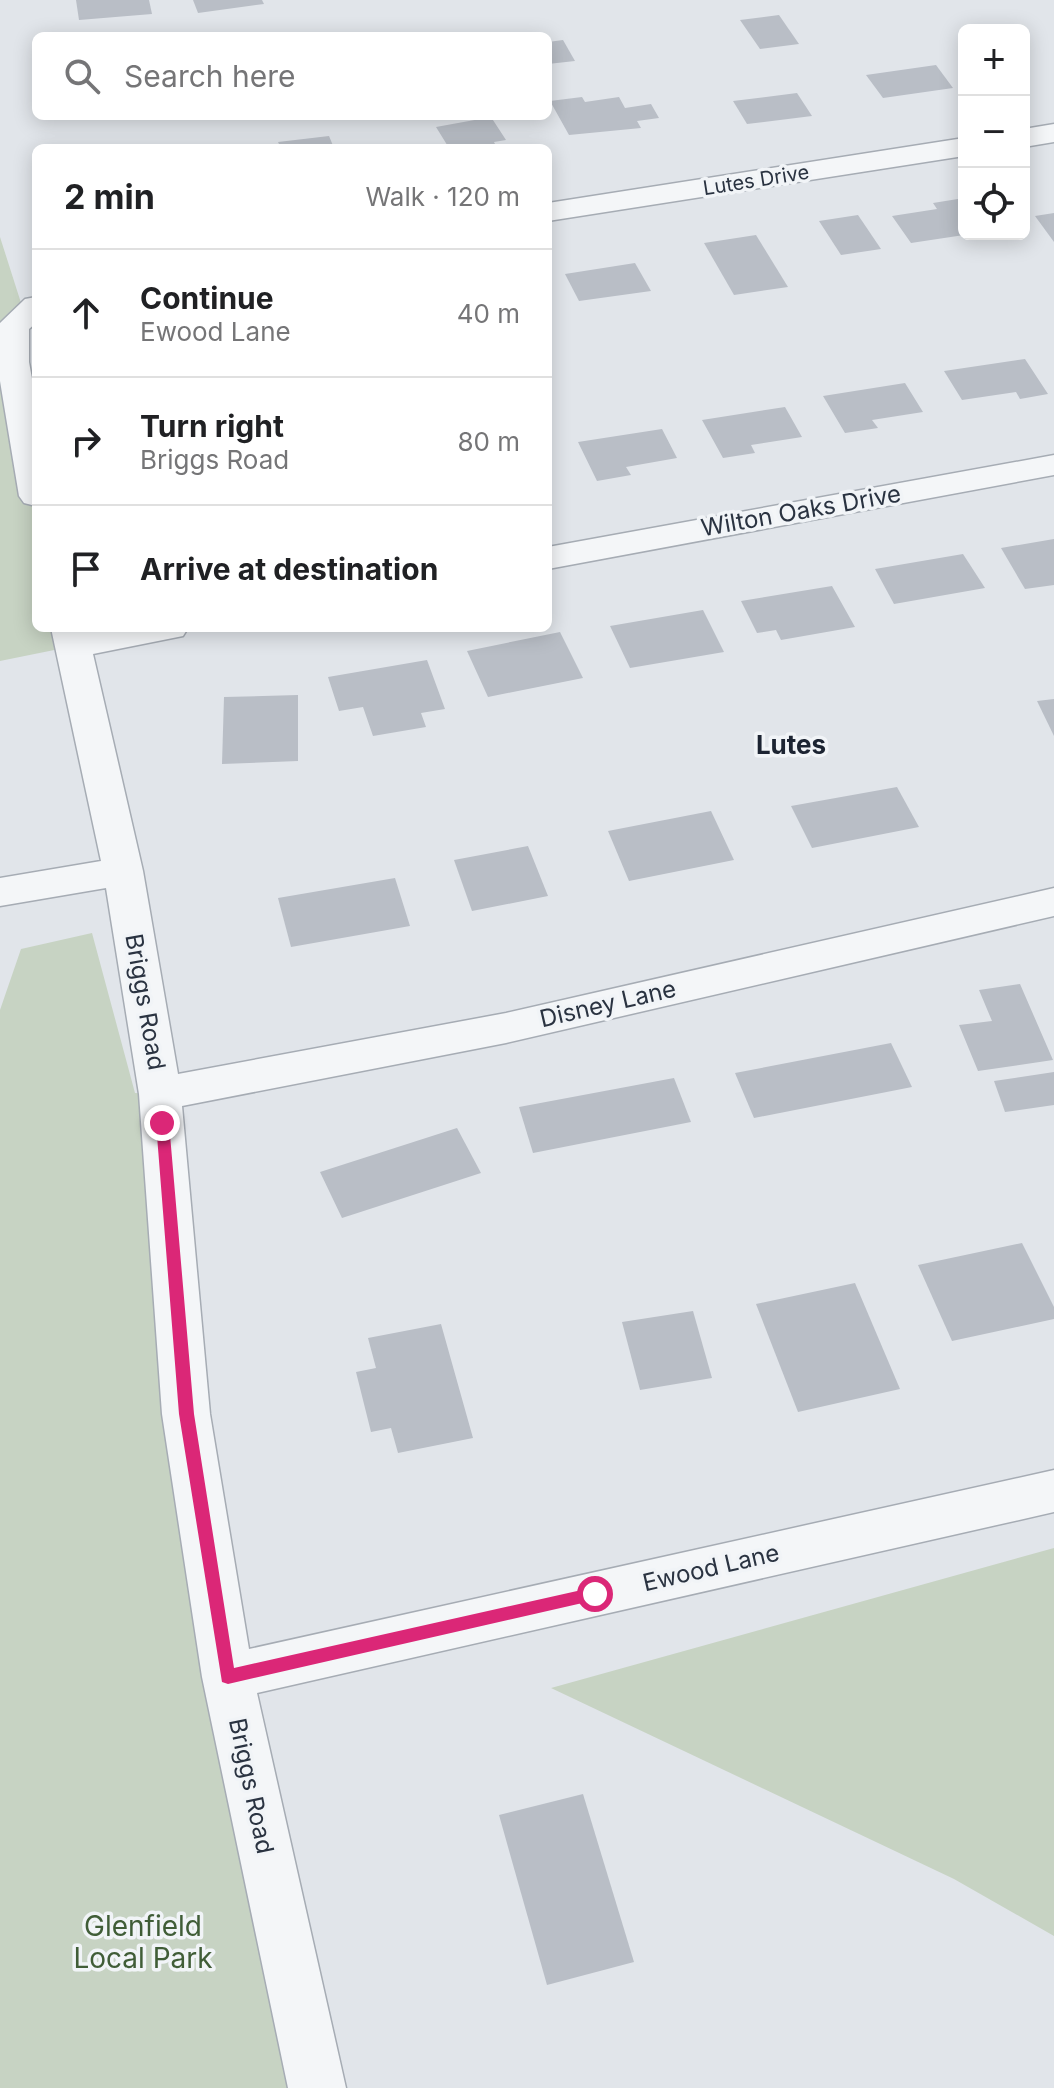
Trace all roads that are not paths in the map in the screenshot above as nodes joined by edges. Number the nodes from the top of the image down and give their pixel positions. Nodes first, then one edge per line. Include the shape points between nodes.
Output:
1 (1054, 133) edge
2 (1030, 137) edge
3 (958, 148) edge
4 (552, 211) edge
5 (32, 310) edge
6 (1054, 465) edge
7 (32, 473) edge
8 (552, 557) edge
9 (126, 632) edge
10 (71, 637) edge
11 (123, 871) junction
12 (0, 892) edge
13 (1054, 902) edge
14 (160, 1094) junction
15 (1054, 1491) edge
16 (228, 1677) junction
17 (317, 2088) edge

1 - 2 street
3 - 4 street, Lutes Drive
5 - 7 street via 13,327 13,362
6 - 8 street, Wilton Oaks Drive
9 - 10 street
10 - 11 street, Briggs Road
11 - 12 street
11 - 14 street, Briggs Road
13 - 14 street, Disney Lane via 506,1028
14 - 16 street, Briggs Road via 186,1414
15 - 16 street, Ewood Lane
16 - 17 street, Briggs Road

